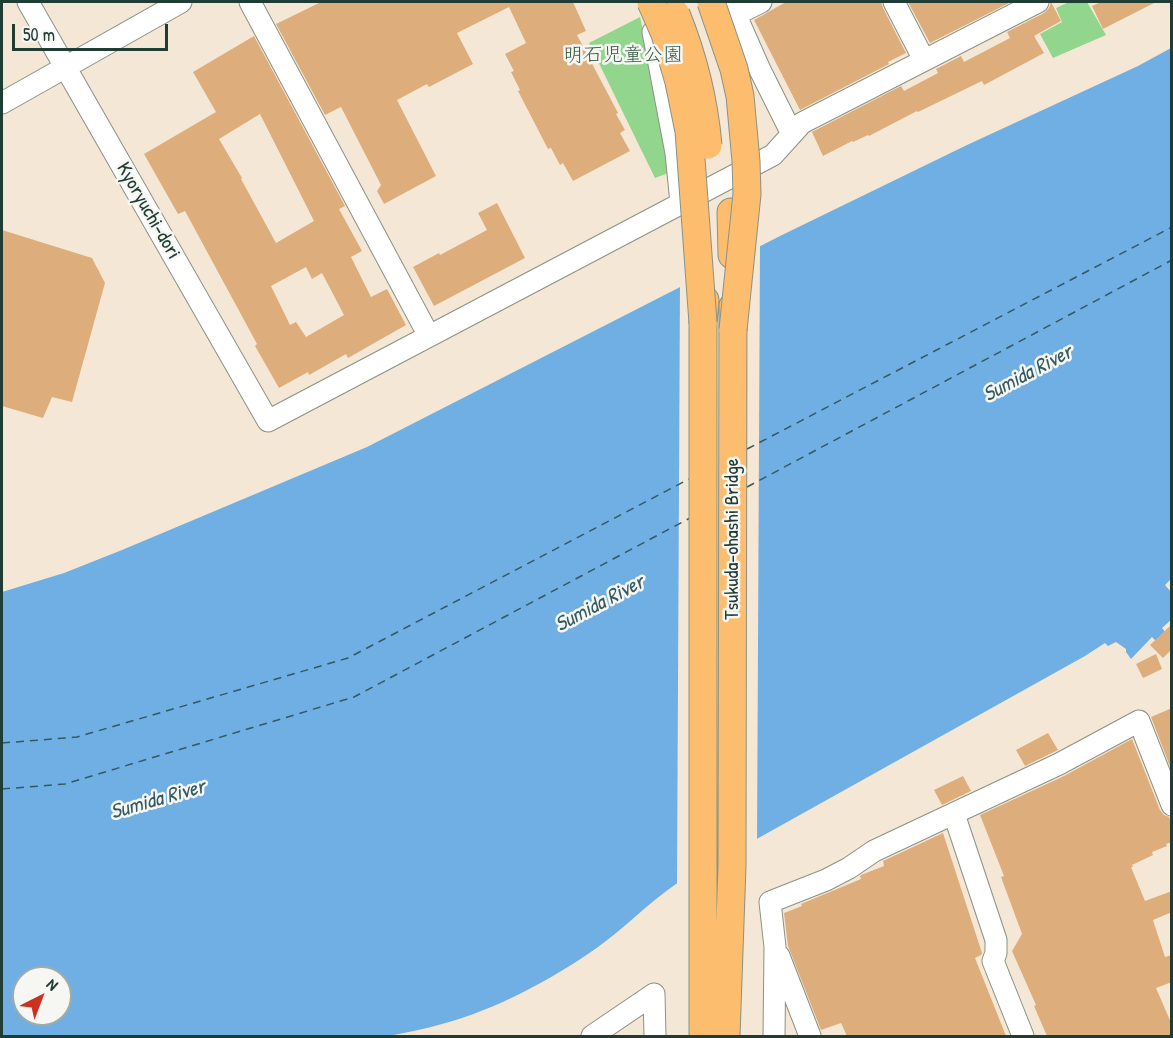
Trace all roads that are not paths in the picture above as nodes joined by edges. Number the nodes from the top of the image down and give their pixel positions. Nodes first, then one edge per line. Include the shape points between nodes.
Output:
1 (28, 2) edge
2 (181, 2) edge
3 (250, 2) edge
4 (640, 2) edge
5 (651, 2) edge
6 (671, 2) edge
7 (693, 2) edge
8 (711, 2) edge
9 (761, 2) edge
10 (894, 2) edge
11 (1038, 2) edge
12 (733, 8) edge
13 (924, 60) junction
14 (65, 67) junction
15 (2, 103) edge
16 (792, 134) junction
17 (681, 203) junction
18 (720, 218) junction
19 (704, 323) junction
20 (733, 330) junction
21 (429, 336) junction
22 (1172, 805) edge
23 (954, 814) junction
24 (702, 862) junction
25 (732, 866) junction
26 (775, 947) junction
27 (592, 1036) edge
28 (655, 1036) edge
29 (685, 1036) edge
30 (703, 1036) edge
31 (726, 1036) edge
32 (745, 1036) edge
33 (774, 1036) edge
34 (810, 1036) edge
35 (1023, 1036) edge

1 - 14 street, Kyoryuchi-dori
2 - 14 street
3 - 21 street
4 - 17 street via 651,22 676,153
5 - 19 main road, bridge via 665,34 689,131
6 - 18 main road, bridge via 703,102
7 - 18 main road via 723,99 729,145
8 - 20 main road, bridge via 734,69 745,142 747,195
9 - 12 street
10 - 13 street
11 - 13 street
12 - 16 street
13 - 16 street via 802,123
14 - 15 street
14 - 21 street, Kyoryuchi-dori via 268,421
16 - 17 street via 773,155
17 - 21 street
18 - 19 main road, Tsukuda-ohashi Bridge, bridge
18 - 20 main road, Tsukuda-ohashi Bridge, bridge
19 - 24 main road, Tsukuda-ohashi Bridge
20 - 25 main road, Tsukuda-ohashi Bridge
22 - 23 street via 1139,721
23 - 26 street via 874,851 826,880 770,902
23 - 35 street via 996,940 993,961
24 - 29 main road
24 - 30 main road
25 - 31 main road
25 - 32 main road
26 - 33 street
26 - 34 street
27 - 28 street via 654,994

